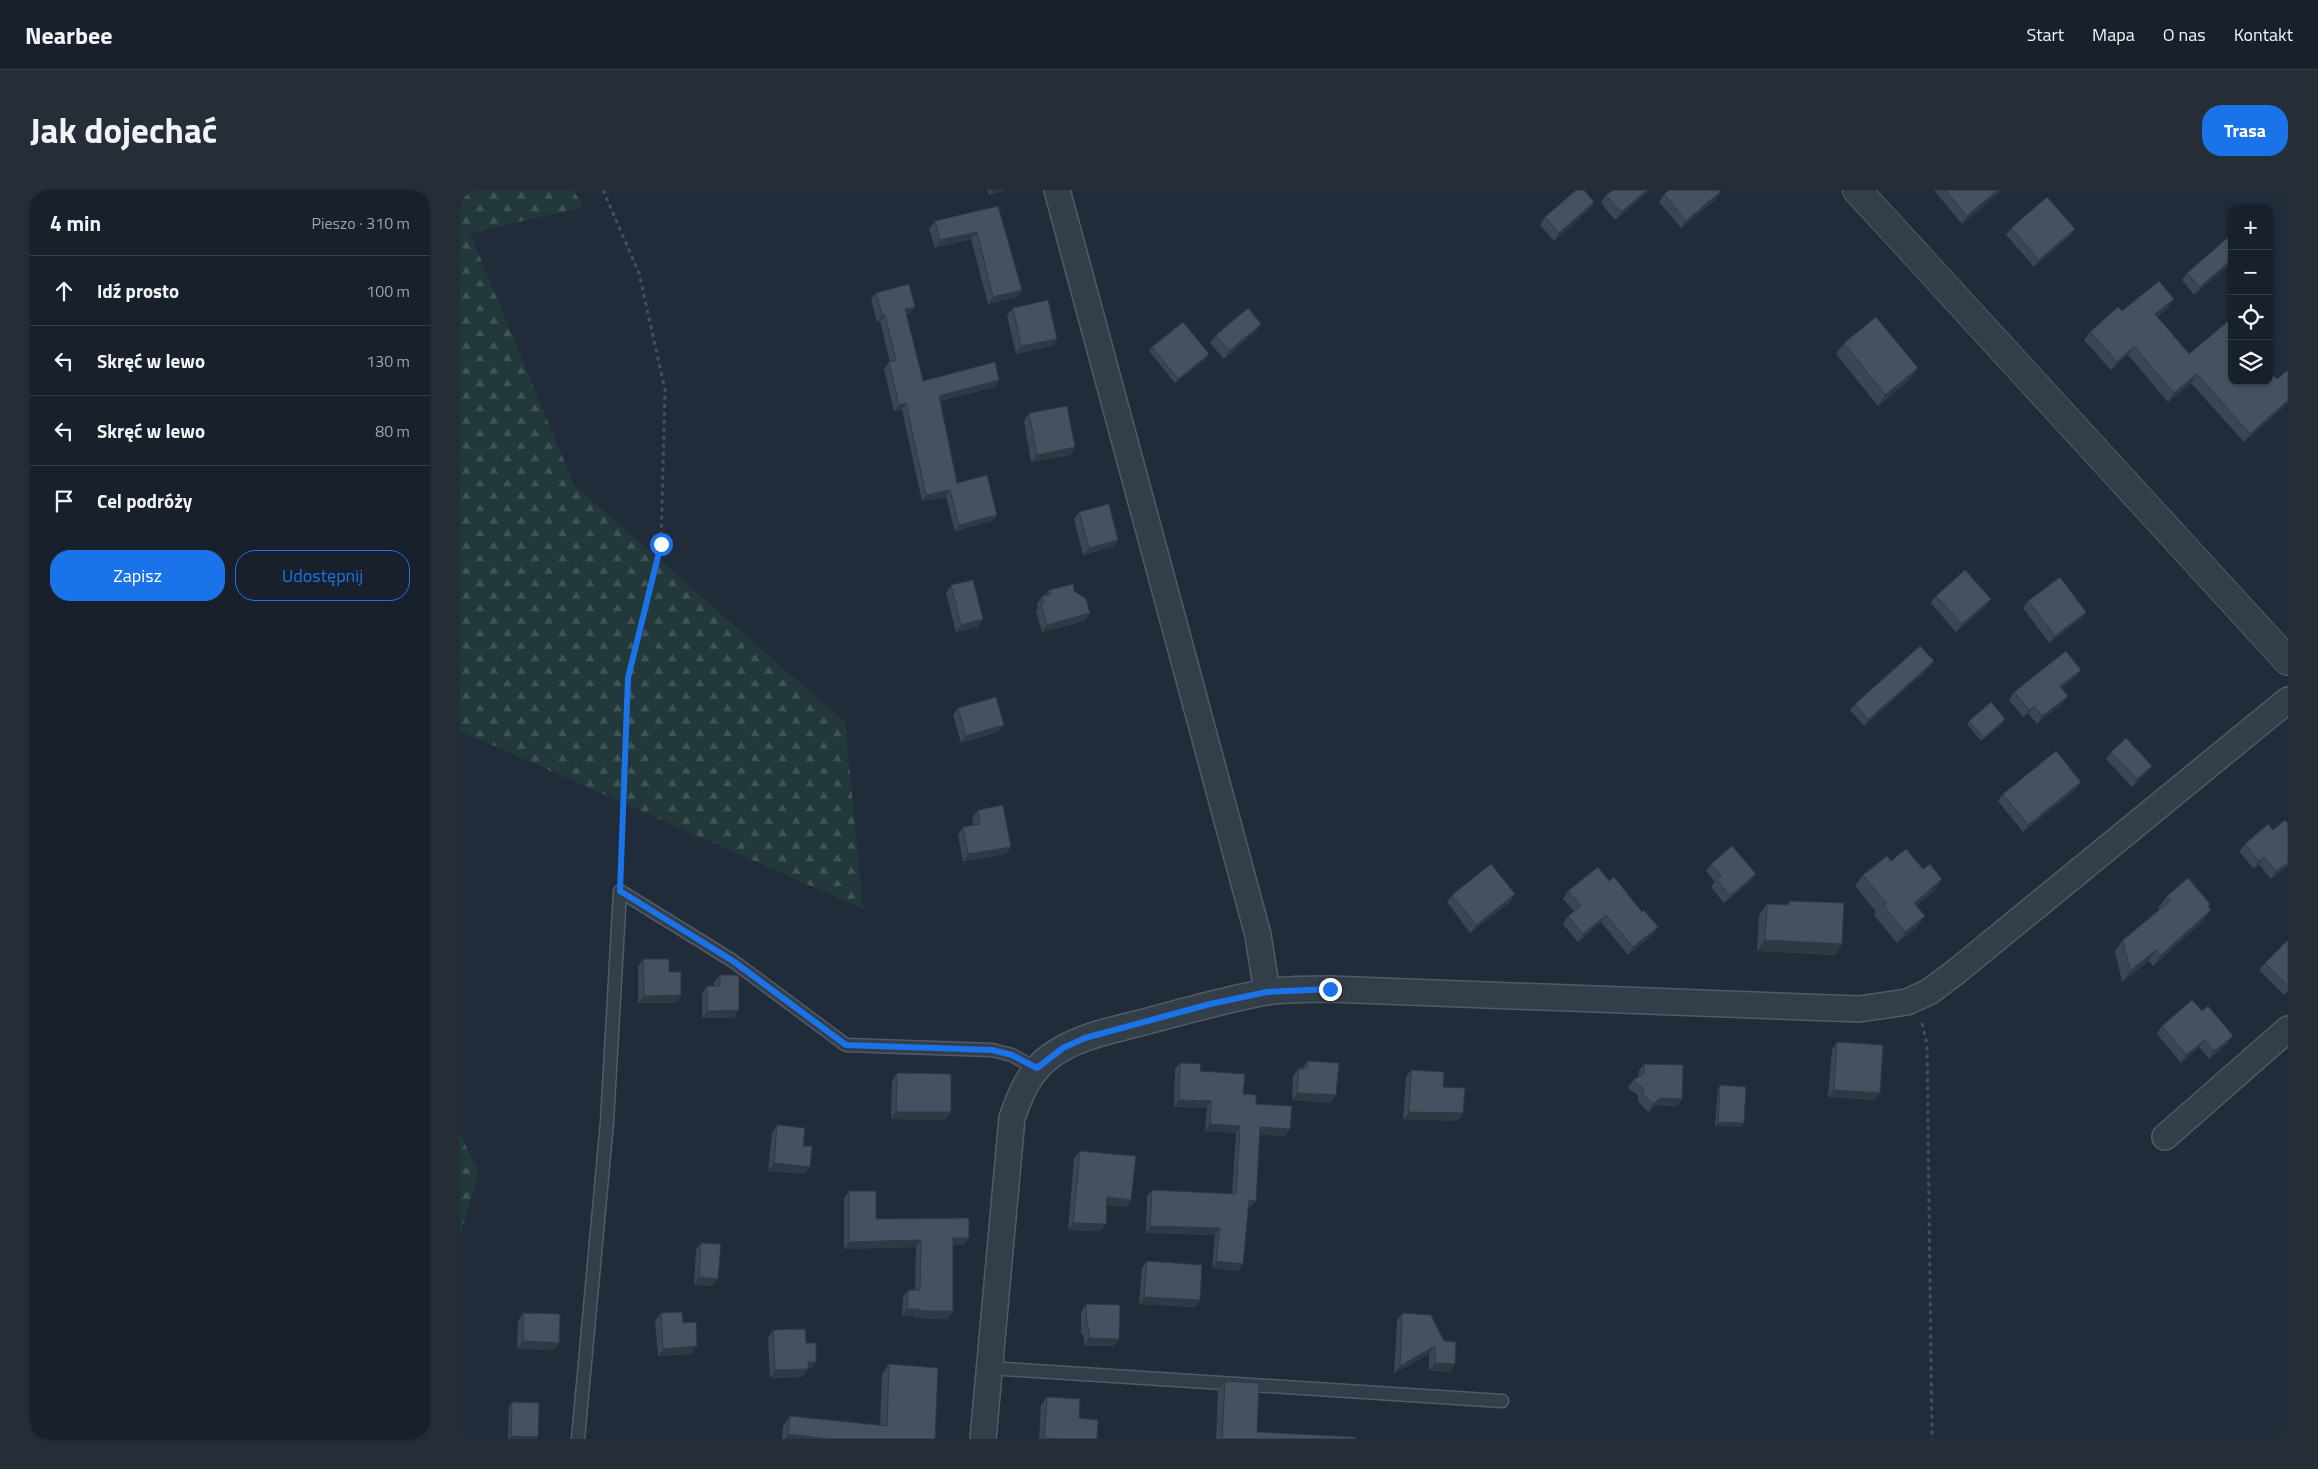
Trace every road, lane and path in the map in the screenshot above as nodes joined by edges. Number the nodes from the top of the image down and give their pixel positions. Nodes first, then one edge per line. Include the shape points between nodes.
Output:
1 (603, 190) edge
2 (1056, 190) edge
3 (1857, 190) edge
4 (2288, 661) edge
5 (2288, 700) edge
6 (620, 891) junction
7 (1267, 992) junction
8 (1916, 998) junction
9 (2288, 1029) edge
10 (1037, 1068) junction
11 (2165, 1136) dead end
12 (989, 1368) junction
13 (1502, 1401) dead end
14 (578, 1439) edge
15 (983, 1439) edge
16 (1932, 1439) edge

1 - 6 path via 639,274 665,390 661,544 628,678
2 - 7 street via 1258,935
3 - 4 street
5 - 8 street via 1957,971
6 - 10 lane via 733,961 846,1045 992,1050 1012,1055
6 - 14 lane via 607,1122
7 - 8 street via 1330,989 1859,1009
7 - 10 street via 1085,1038 1063,1048
8 - 16 path via 1927,1045
9 - 11 street
10 - 12 street via 1023,1088 1012,1118
12 - 13 lane
12 - 15 street

